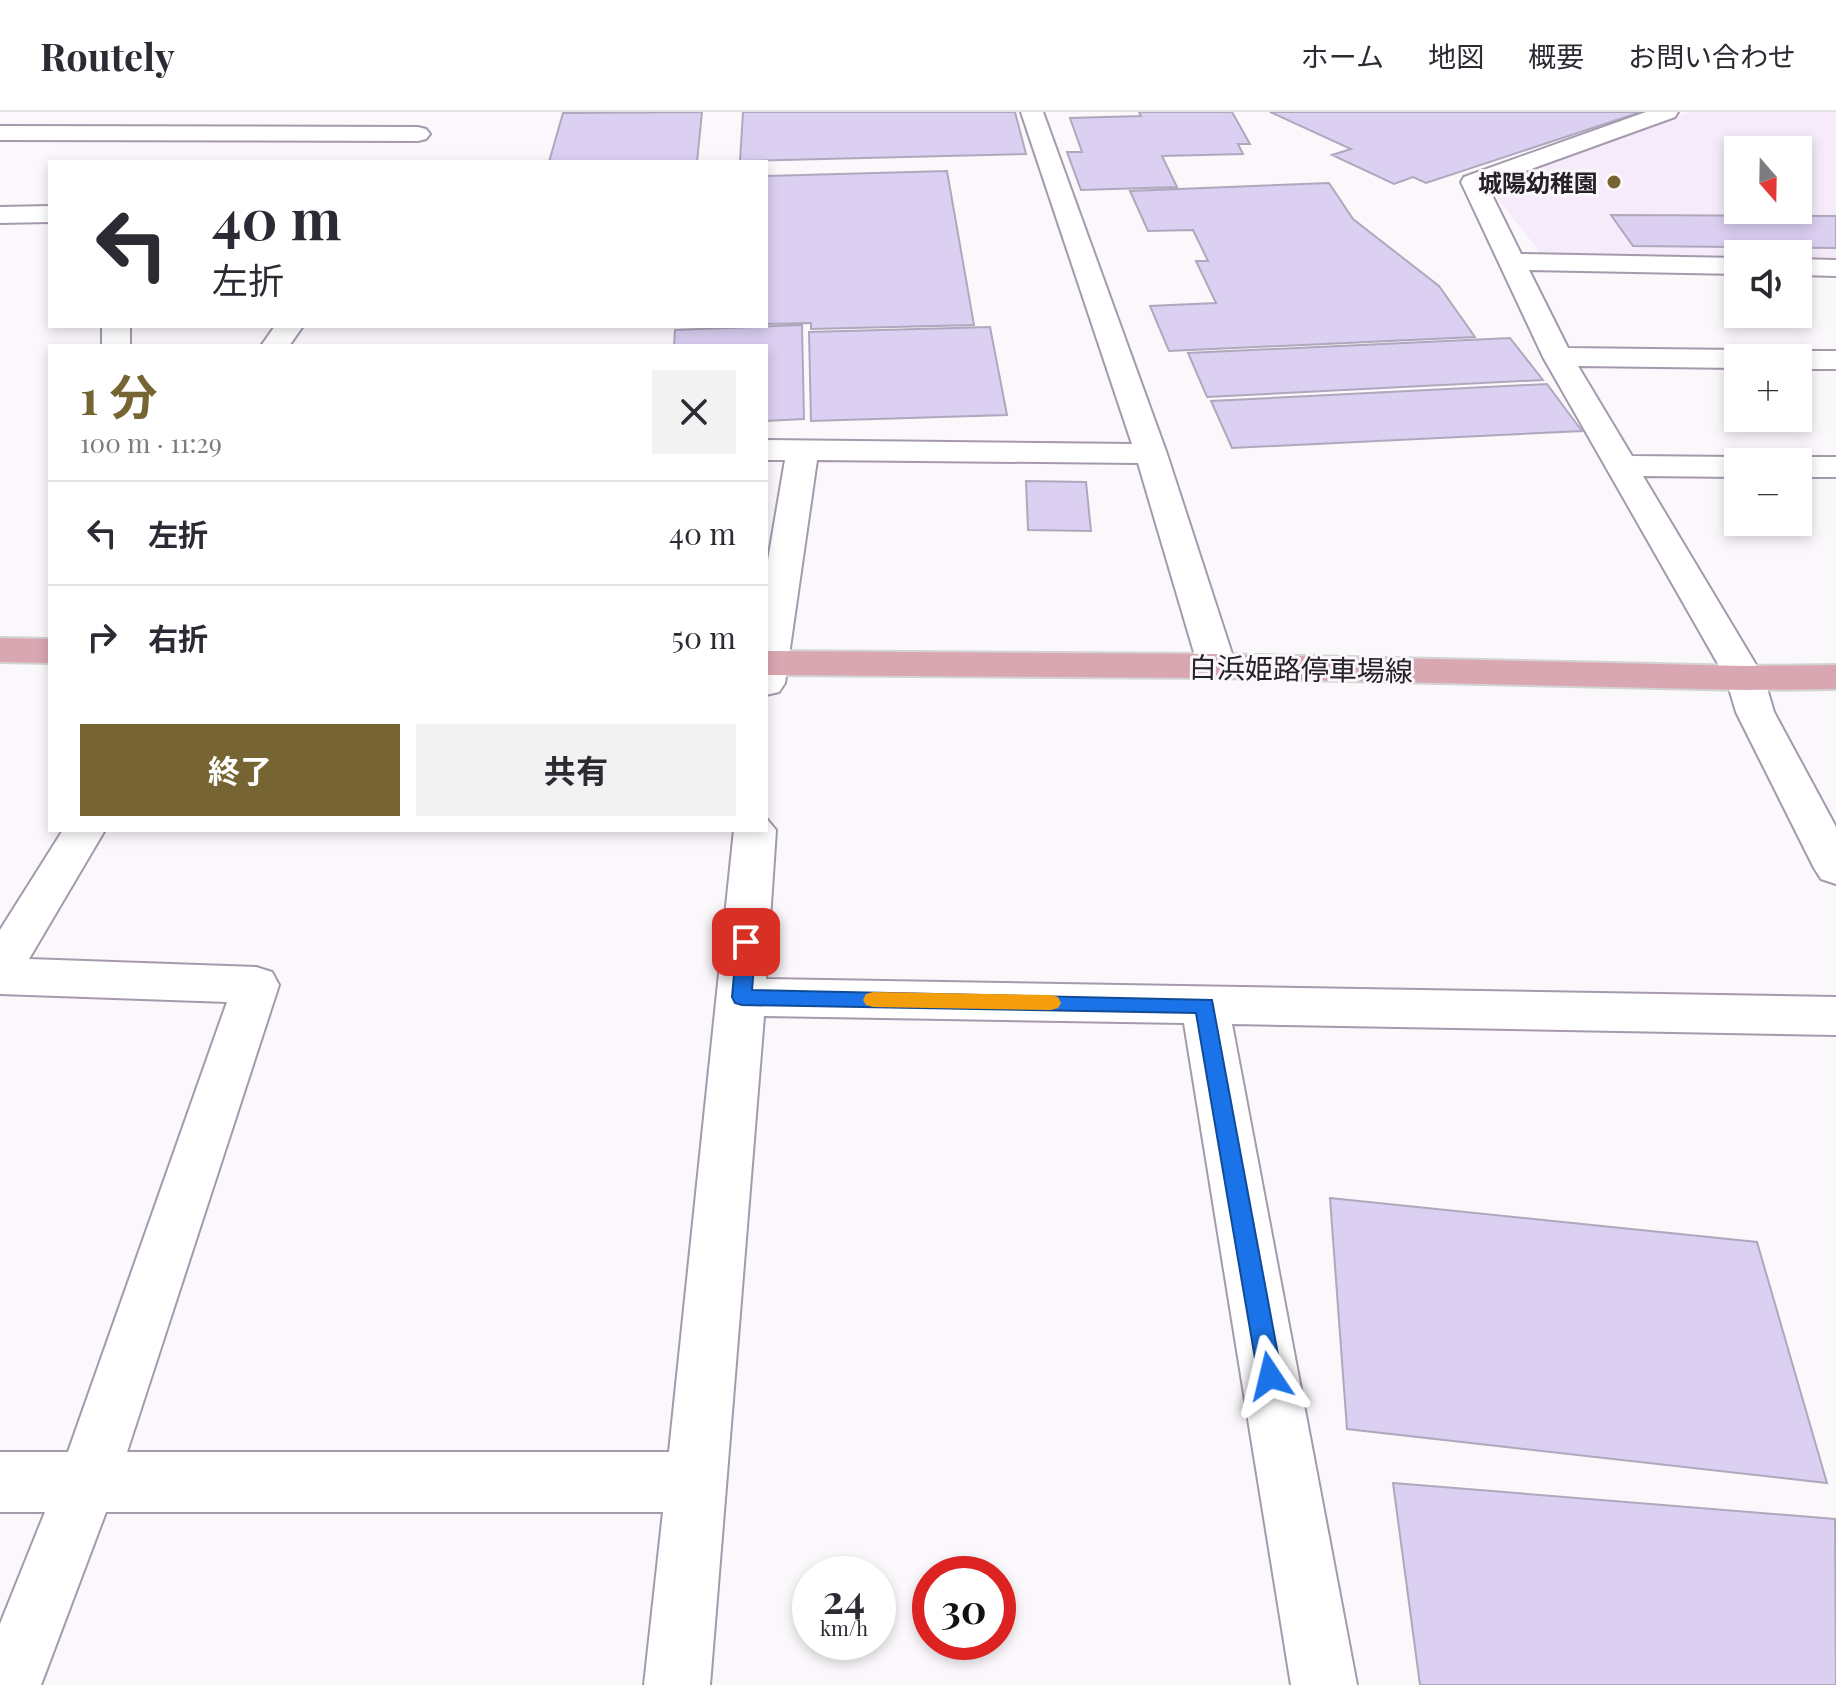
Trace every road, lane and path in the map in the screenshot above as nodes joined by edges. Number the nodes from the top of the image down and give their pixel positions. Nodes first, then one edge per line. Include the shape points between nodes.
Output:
1 (433, 112) edge
2 (1032, 112) edge
3 (1667, 112) edge
4 (0, 133) edge
5 (48, 214) edge
6 (0, 215) edge
7 (1510, 262) junction
8 (1724, 266) edge
9 (1812, 267) edge
10 (1836, 268) edge
11 (1558, 357) junction
12 (1724, 359) edge
13 (1812, 360) edge
14 (1836, 360) edge
15 (768, 450) edge
16 (803, 450) junction
17 (1151, 454) junction
18 (1620, 466) junction
19 (1724, 467) edge
20 (1812, 467) edge
21 (1836, 467) edge
22 (0, 650) edge
23 (48, 651) edge
24 (768, 664) edge
25 (1217, 666) junction
26 (768, 670) edge
27 (1836, 677) edge
28 (1745, 678) junction
29 (83, 832) edge
30 (755, 832) edge
31 (1836, 868) edge
32 (0, 969) edge
33 (0, 976) edge
34 (742, 997) junction
35 (1205, 1006) junction
36 (1836, 1016) edge
37 (88, 1481) junction
38 (0, 1482) edge
39 (694, 1482) junction
40 (8, 1685) edge
41 (677, 1685) edge
42 (1324, 1685) edge

1 - 4 street via 412,143 71,143
2 - 17 street
3 - 7 street via 1473,182
5 - 6 street
7 - 8 street
7 - 11 street
9 - 10 street
11 - 12 street
11 - 18 street
13 - 14 street
15 - 16 street
16 - 17 street
16 - 24 street
17 - 25 street
18 - 19 street
18 - 28 street
20 - 21 street
22 - 23 main road
25 - 26 main road, 白浜姫路停車場線
25 - 28 main road, 白浜姫路停車場線
27 - 28 main road, 白浜姫路停車場線
28 - 31 street via 1755,712
29 - 32 street
30 - 34 street
33 - 37 street via 256,985
34 - 35 street
34 - 39 street
35 - 36 street
35 - 42 street
37 - 38 street
37 - 39 street
37 - 40 street
39 - 41 street

